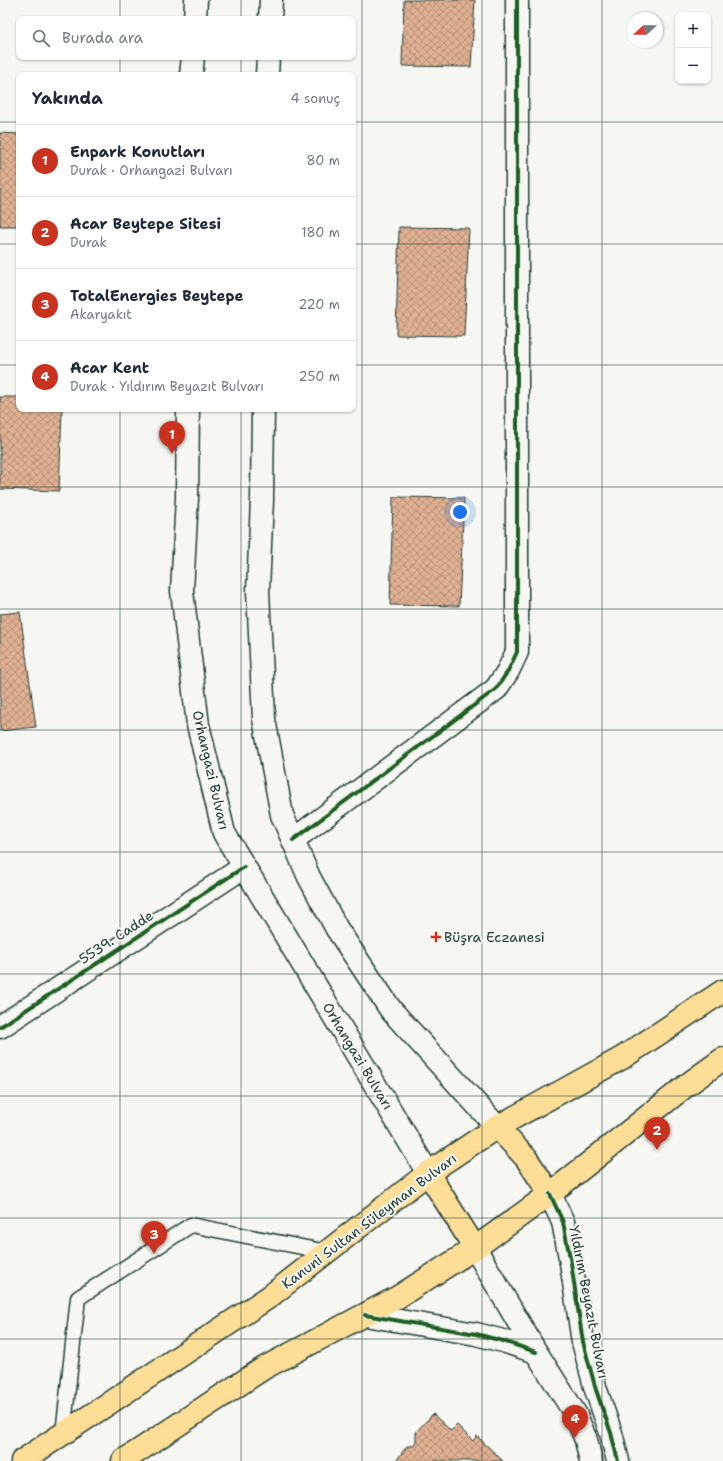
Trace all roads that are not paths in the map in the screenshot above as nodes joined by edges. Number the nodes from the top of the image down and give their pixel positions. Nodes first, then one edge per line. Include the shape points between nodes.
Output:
1 (196, 0) edge
2 (271, 0) edge
3 (517, 0) edge
4 (195, 16) edge
5 (270, 16) edge
6 (192, 60) edge
7 (268, 60) edge
8 (192, 72) edge
9 (267, 72) edge
10 (188, 412) edge
11 (263, 412) edge
12 (293, 840) junction
13 (244, 867) junction
14 (723, 990) edge
15 (0, 1027) edge
16 (723, 1059) edge
17 (497, 1128) junction
18 (428, 1172) junction
19 (550, 1194) junction
20 (475, 1248) junction
21 (327, 1252) junction
22 (365, 1315) junction
23 (536, 1352) junction
24 (611, 1433) junction
25 (63, 1434) junction
26 (586, 1440) junction
27 (22, 1461) edge
28 (123, 1461) edge
29 (591, 1461) edge
30 (618, 1461) edge

1 - 4 street
2 - 5 street
3 - 12 street via 517,652 496,689
6 - 8 street
7 - 9 street
10 - 13 street, Orhangazi Bulvarı via 182,591 198,717 224,833
11 - 12 street via 258,591 264,719 282,815
12 - 17 street via 308,877 337,929 391,1010
13 - 15 street, 5539. Cadde
13 - 18 street, Orhangazi Bulvarı
14 - 17 main road, Kanuni Sultan Süleyman Bulvarı via 622,1058
16 - 19 main road via 686,1085
17 - 18 main road, Kanuni Sultan Süleyman Bulvarı
17 - 19 main road via 526,1158
18 - 20 main road
18 - 21 main road, Kanuni Sultan Süleyman Bulvarı
19 - 20 main road
19 - 24 street, Yıldırım Beyazıt Bulvarı via 563,1222 583,1342
20 - 22 main road
20 - 23 street
21 - 25 main road, Kanuni Sultan Süleyman Bulvarı via 269,1298
21 - 25 lane via 191,1225 78,1298
22 - 23 street via 476,1334
22 - 28 main road via 264,1368
23 - 26 street via 576,1415
24 - 26 street
24 - 30 street, Yıldırım Beyazıt Bulvarı
25 - 27 main road, Kanuni Sultan Süleyman Bulvarı
26 - 29 street

